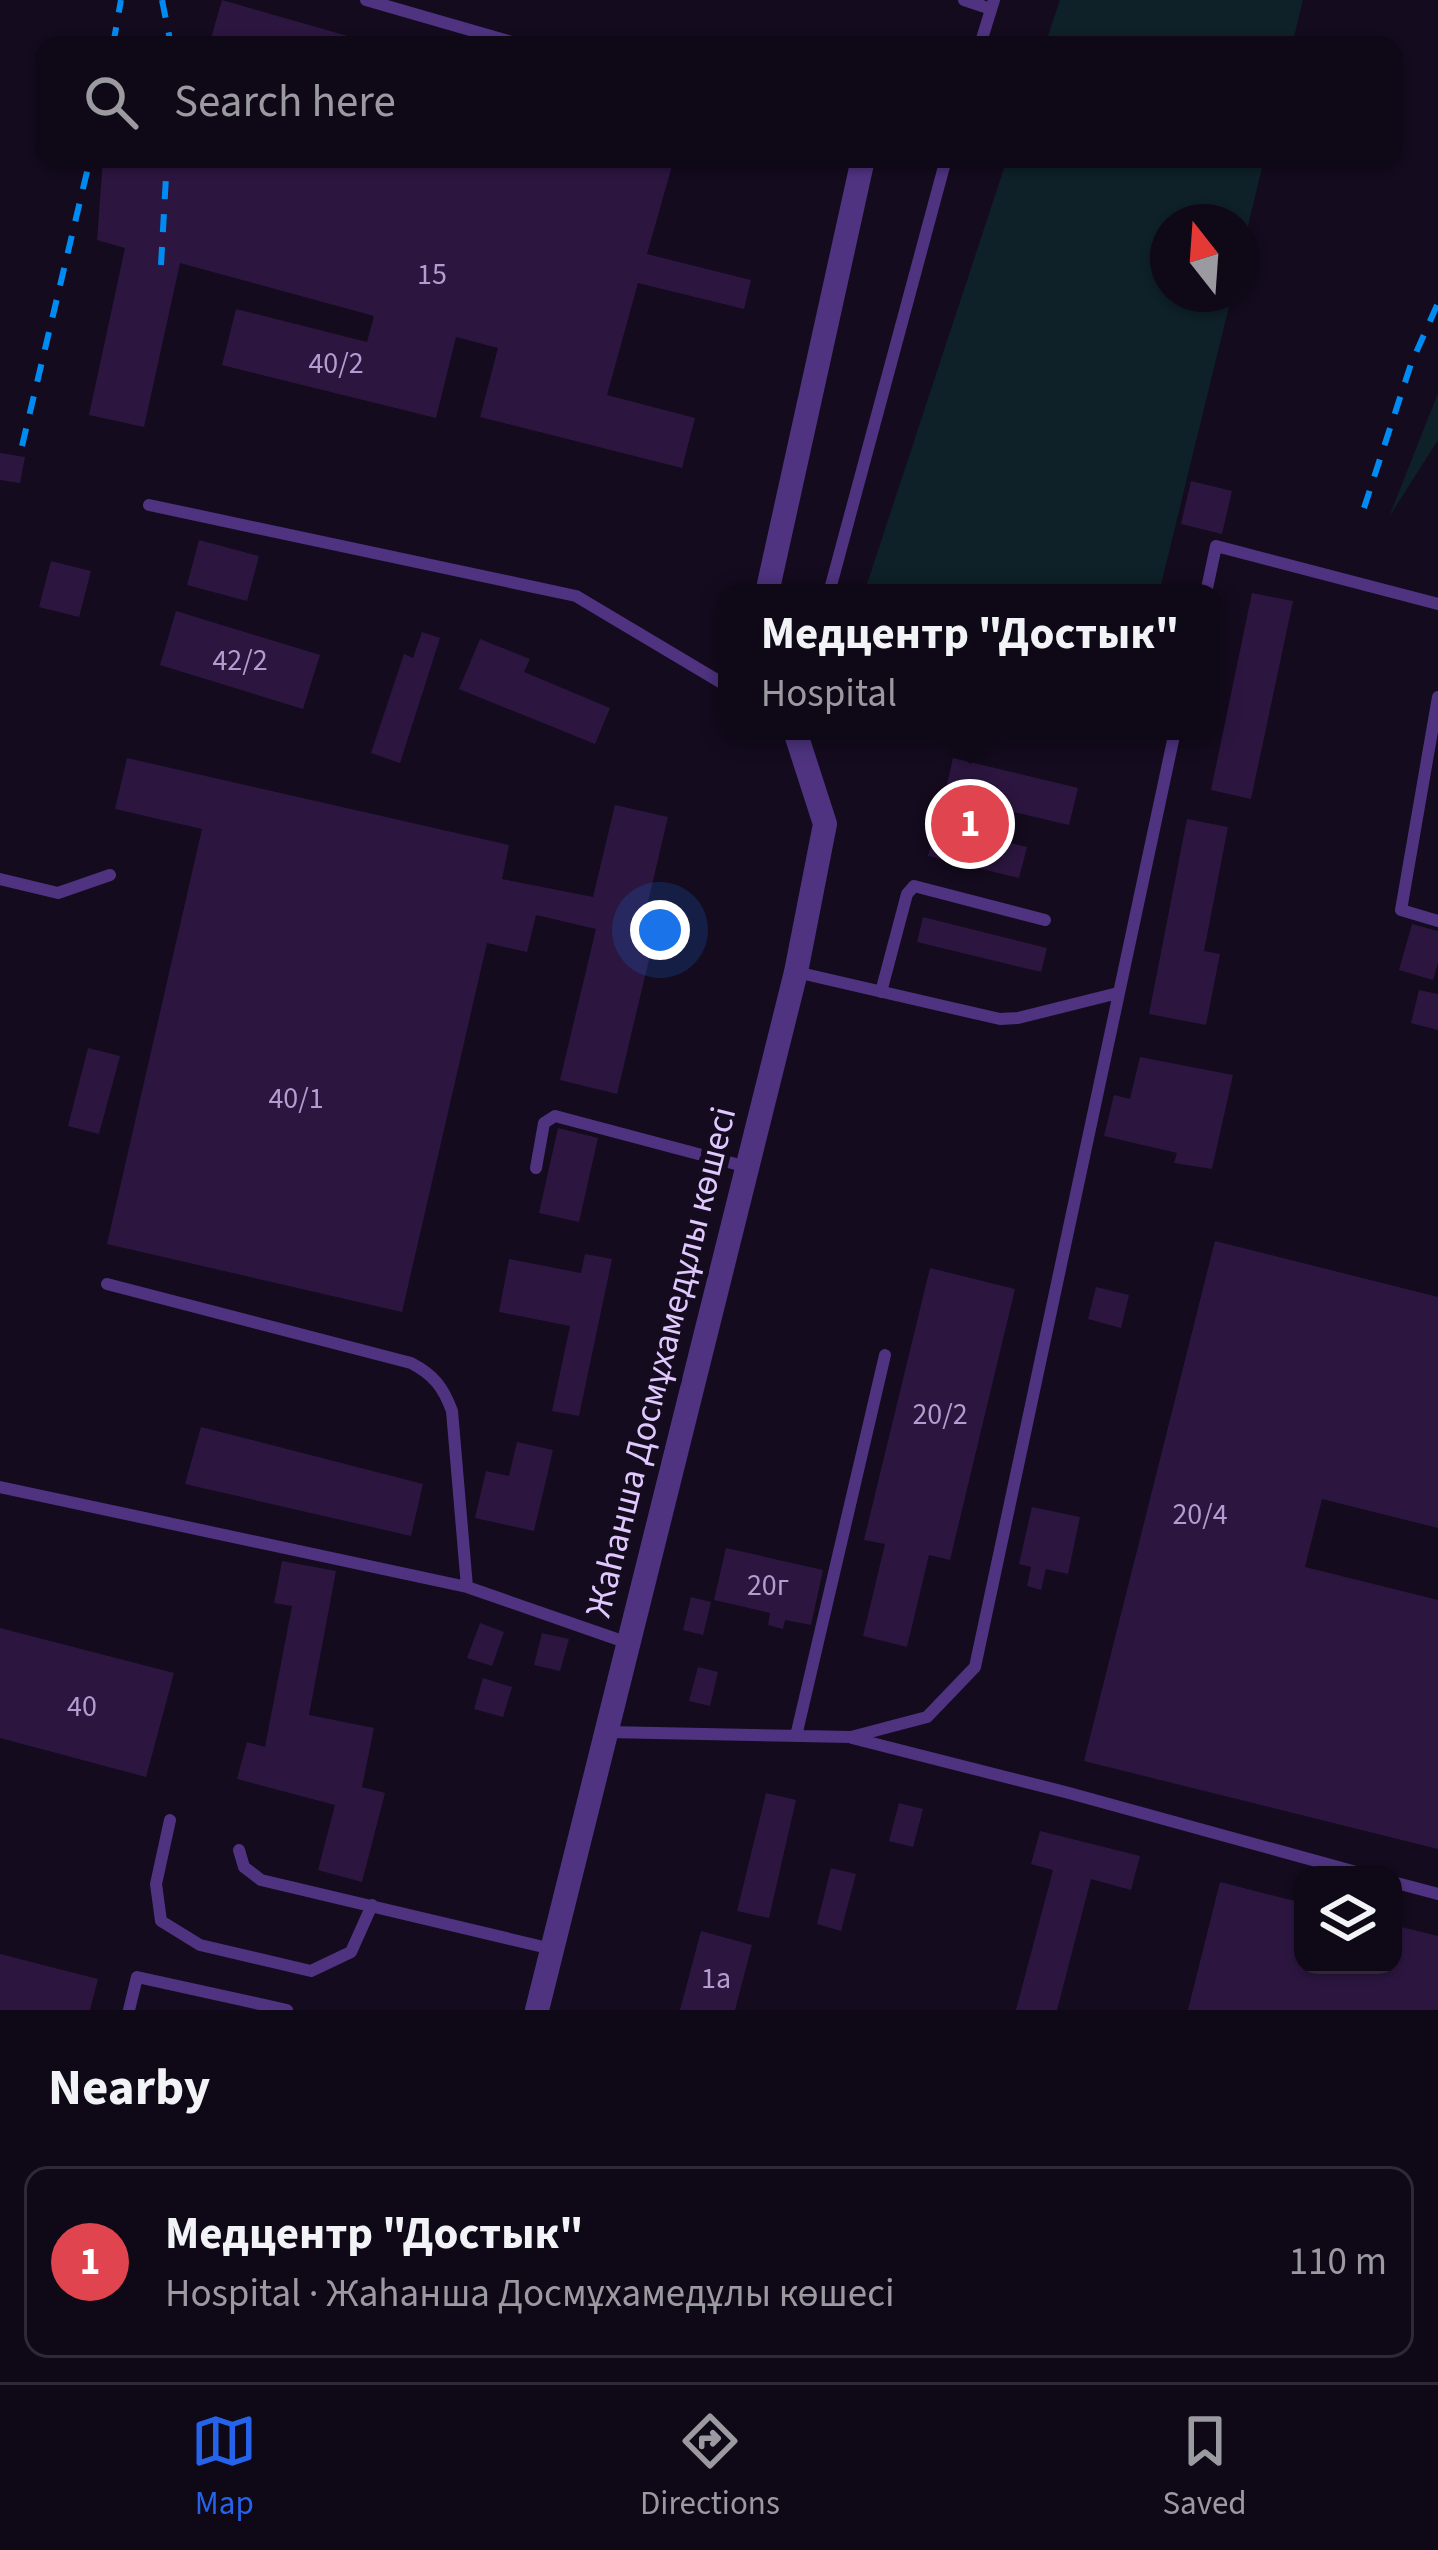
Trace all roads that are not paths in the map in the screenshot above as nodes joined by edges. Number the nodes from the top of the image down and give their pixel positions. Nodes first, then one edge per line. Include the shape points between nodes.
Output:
1 (366, 0) edge
2 (964, 0) edge
3 (992, 5) edge
4 (490, 36) edge
5 (983, 36) edge
6 (860, 168) edge
7 (944, 168) edge
8 (148, 506) dead end
9 (769, 584) edge
10 (831, 584) edge
11 (1208, 584) edge
12 (1438, 604) edge
13 (718, 681) edge
14 (1438, 697) edge
15 (799, 740) edge
16 (1173, 740) edge
17 (110, 875) dead end
18 (0, 879) edge
19 (1045, 920) dead end
20 (1438, 921) edge
21 (796, 972) junction
22 (881, 992) junction
23 (1118, 993) junction
24 (747, 1167) junction
25 (536, 1168) dead end
26 (107, 1284) dead end
27 (885, 1355) dead end
28 (0, 1487) edge
29 (467, 1587) junction
30 (628, 1643) junction
31 (606, 1732) junction
32 (796, 1736) junction
33 (850, 1738) junction
34 (170, 1820) dead end
35 (239, 1850) dead end
36 (1334, 1866) edge
37 (1402, 1884) edge
38 (1438, 1894) edge
39 (372, 1905) junction
40 (552, 1949) junction
41 (129, 2010) edge
42 (287, 2010) edge
43 (537, 2010) edge

1 - 4 lane
2 - 3 lane
3 - 5 lane
6 - 9 street
7 - 10 lane
8 - 13 lane via 576,596
11 - 12 lane via 1216,546
14 - 20 lane via 1401,910
15 - 21 street, Жаһанша Досмұхамедұлы көшесі via 825,824
16 - 23 lane
17 - 18 lane via 58,892
19 - 22 lane via 914,886
21 - 22 lane
21 - 24 street, Жаһанша Досмұхамедұлы көшесі
22 - 23 lane via 1000,1019
23 - 33 lane via 975,1667 927,1717
24 - 25 lane via 555,1116 544,1124
24 - 30 street, Жаһанша Досмұхамедұлы көшесі
26 - 29 lane via 428,1372 452,1411
27 - 32 lane
28 - 29 lane
29 - 30 lane
30 - 31 street, Жаһанша Досмұхамедұлы көшесі
31 - 32 lane
31 - 40 street, Жаһанша Досмұхамедұлы көшесі
32 - 33 lane
33 - 36 lane
34 - 39 lane via 156,1884 160,1922 200,1945 311,1971 351,1952
35 - 39 lane via 244,1867 262,1880
37 - 38 lane
39 - 40 lane
40 - 43 street, Жаһанша Досмұхамедұлы көшесі
41 - 42 lane via 137,1977

